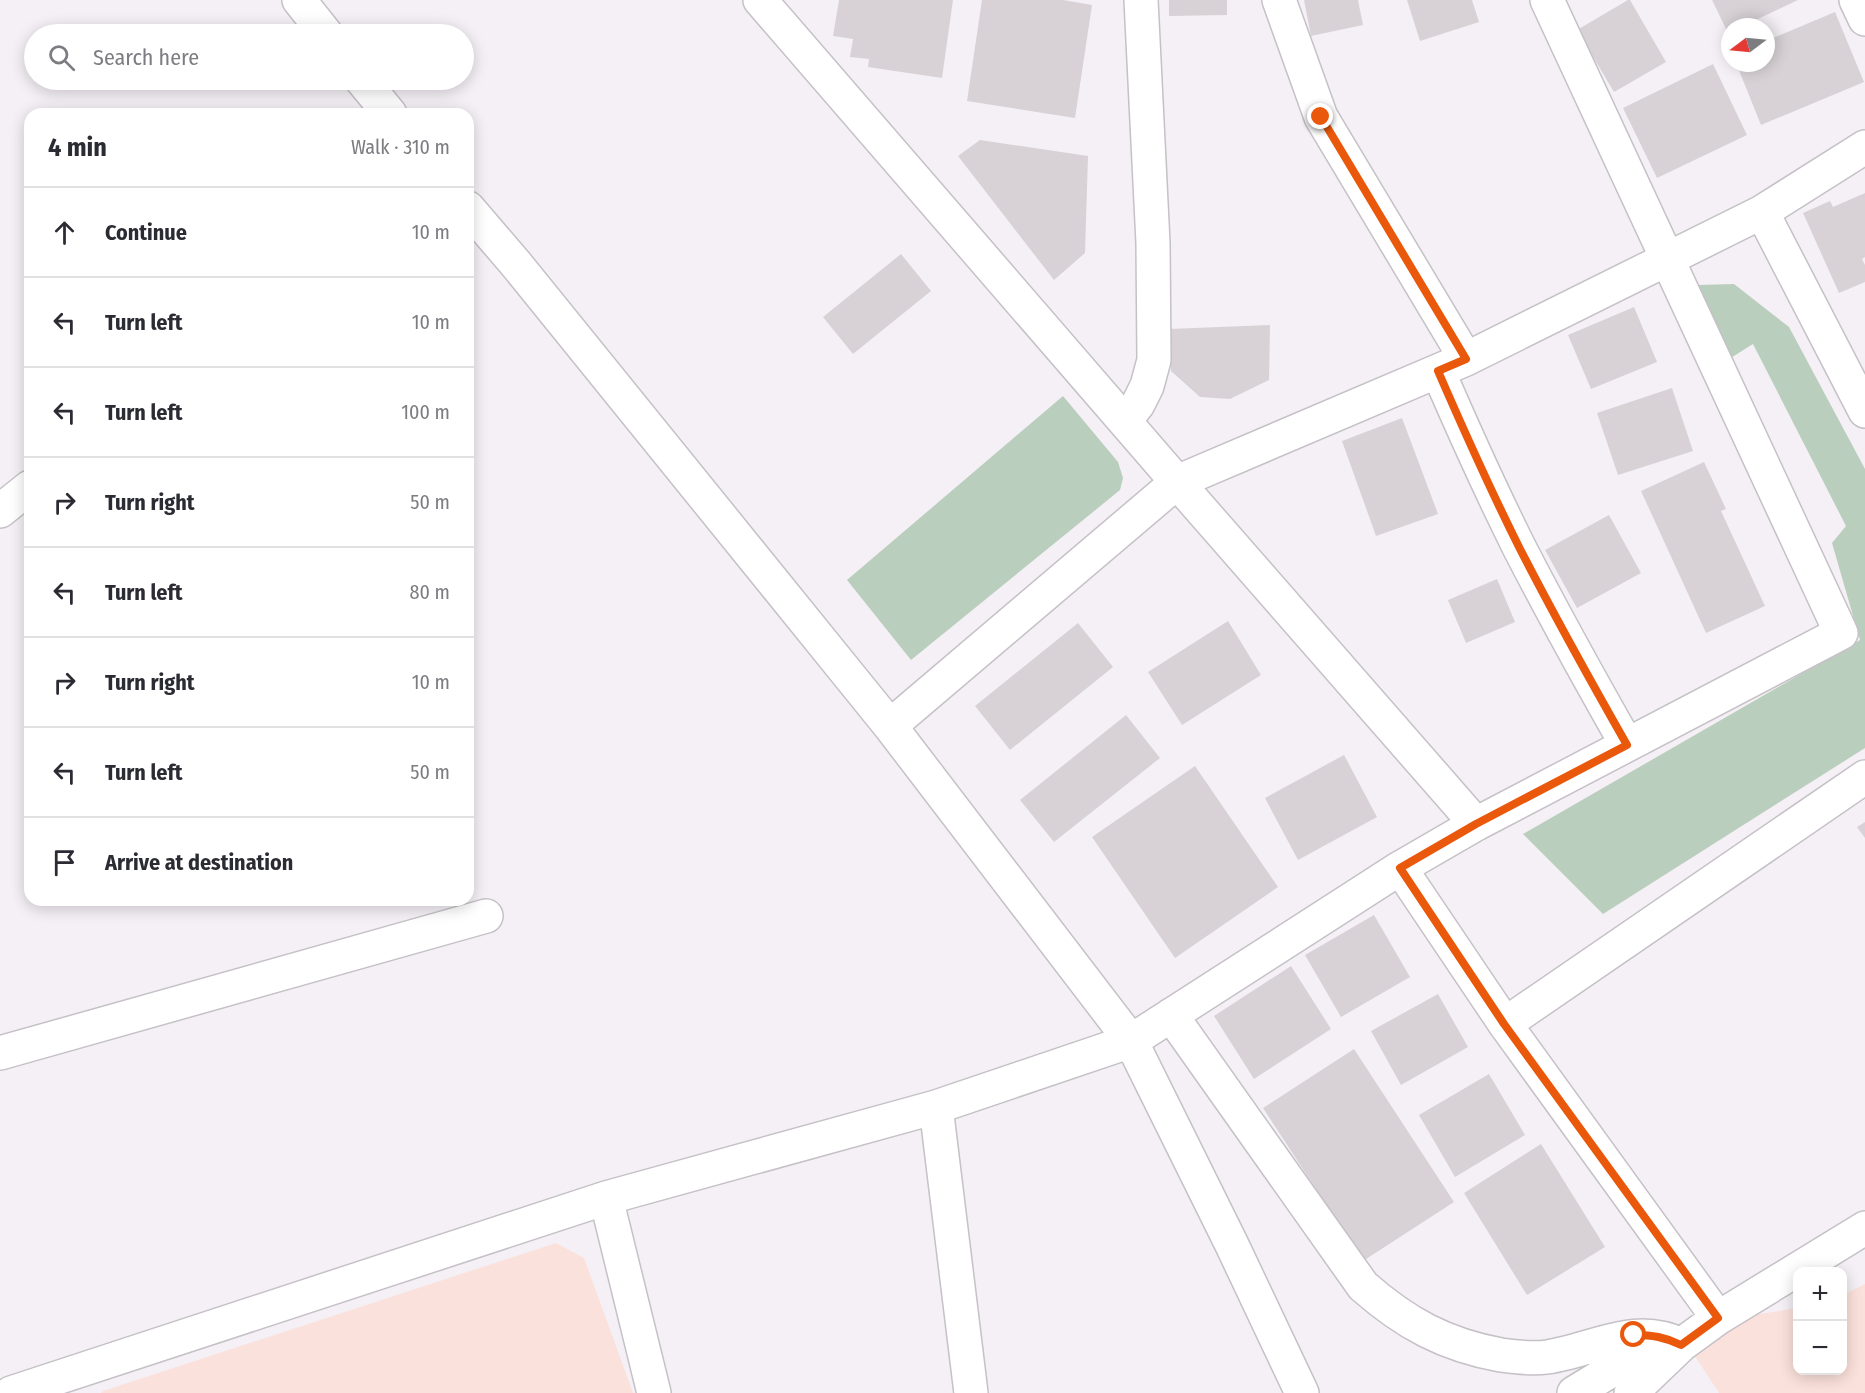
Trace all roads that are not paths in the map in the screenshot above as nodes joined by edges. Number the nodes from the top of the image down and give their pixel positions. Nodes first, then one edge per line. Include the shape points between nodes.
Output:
1 (299, 0) edge
2 (760, 0) edge
3 (1141, 0) edge
4 (1279, 0) edge
5 (1547, 0) edge
6 (1856, 0) edge
7 (1865, 19) edge
8 (318, 24) edge
9 (370, 90) edge
10 (385, 108) edge
11 (1865, 147) edge
12 (1762, 212) junction
13 (474, 215) edge
14 (1668, 260) junction
15 (1452, 365) junction
16 (1865, 411) edge
17 (1125, 421) junction
18 (1177, 482) junction
19 (24, 492) edge
20 (0, 511) edge
21 (890, 726) junction
22 (1627, 745) junction
23 (1865, 777) edge
24 (1476, 824) junction
25 (1400, 868) junction
26 (486, 916) dead end
27 (1172, 1015) junction
28 (1504, 1024) junction
29 (1131, 1041) junction
30 (0, 1053) edge
31 (936, 1107) junction
32 (606, 1198) junction
33 (1865, 1228) edge
34 (1718, 1318) junction
35 (1681, 1345) junction
36 (11, 1393) edge
37 (654, 1393) edge
38 (971, 1393) edge
39 (1302, 1393) edge
40 (1574, 1393) edge
41 (1631, 1393) edge

1 - 8 street
2 - 17 street
3 - 17 street via 1153,243 1154,360 1147,386
4 - 15 street via 1321,117
5 - 14 street
6 - 7 street
9 - 10 street
11 - 12 street
12 - 14 street
12 - 16 street
13 - 21 street
14 - 15 street
14 - 22 street via 1841,633
15 - 18 street
15 - 22 street via 1477,460 1572,647
17 - 18 street
18 - 21 street
18 - 24 street
19 - 20 street
21 - 29 street
22 - 24 street
23 - 28 street
24 - 25 street
25 - 27 street
25 - 28 street
26 - 30 street
27 - 29 street
27 - 35 street via 1363,1286 1387,1308 1444,1340 1511,1356 1546,1357 1634,1335 1668,1338
28 - 34 street
29 - 31 street
29 - 39 street
31 - 32 street
31 - 38 street
32 - 36 street
32 - 37 street
33 - 34 street
34 - 35 street
35 - 40 street via 1625,1362
35 - 41 street

